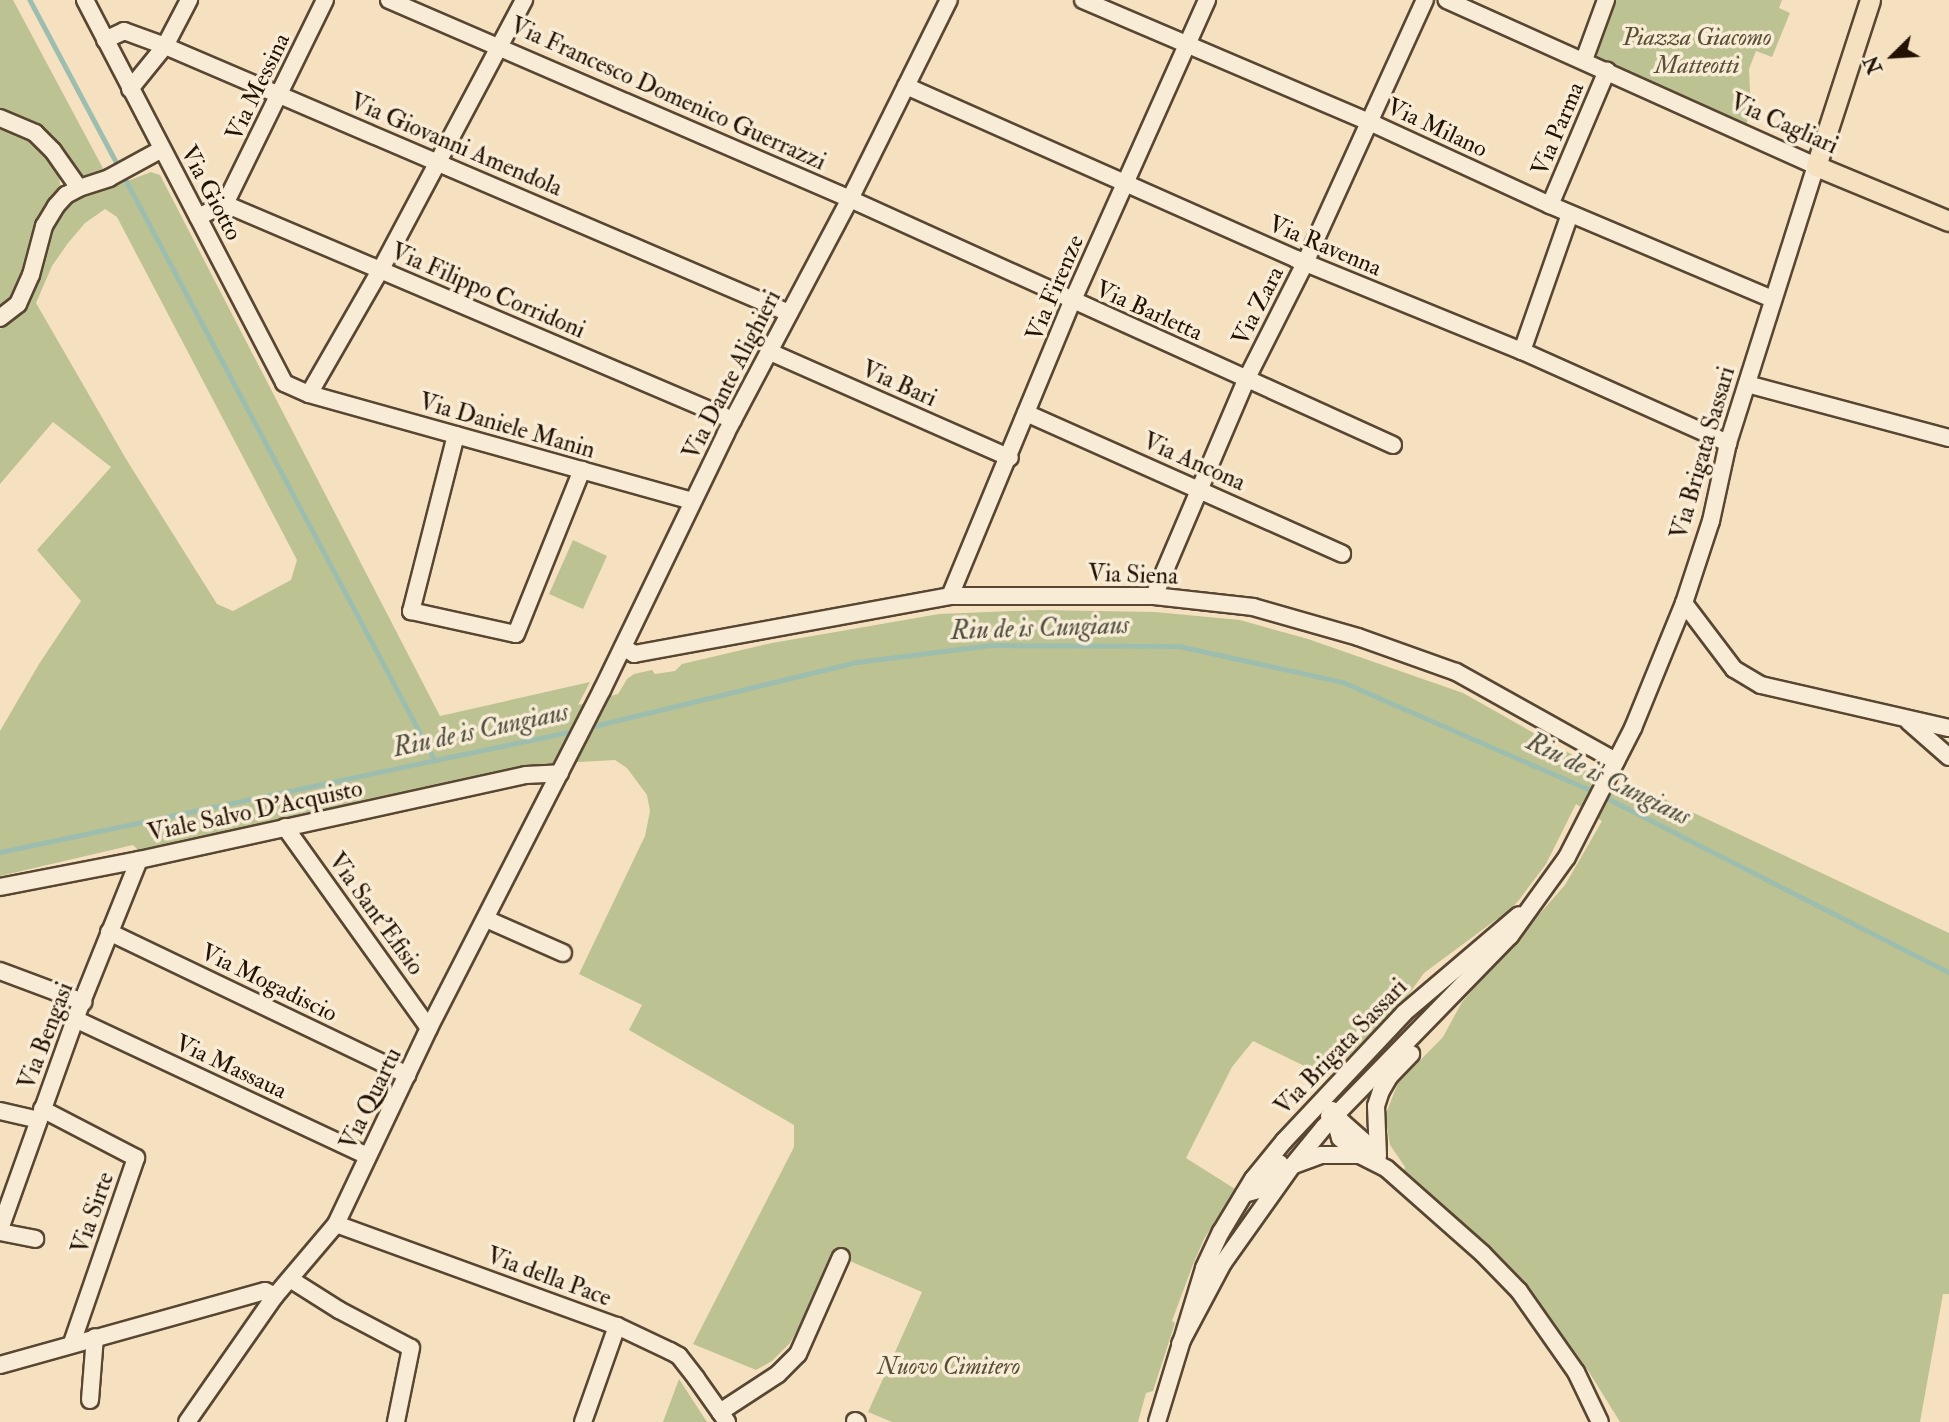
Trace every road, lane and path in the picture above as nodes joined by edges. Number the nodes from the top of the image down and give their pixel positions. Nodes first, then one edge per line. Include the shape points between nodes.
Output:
1 (85, 0) edge
2 (189, 0) edge
3 (325, 0) edge
4 (389, 0) edge
5 (524, 0) edge
6 (949, 0) edge
7 (1083, 0) edge
8 (1207, 0) edge
9 (1424, 0) edge
10 (1447, 0) edge
11 (1606, 0) edge
12 (1870, 0) edge
13 (105, 40) junction
14 (499, 45) junction
15 (165, 46) junction
16 (1188, 46) junction
17 (1584, 60) junction
18 (1607, 71) junction
19 (906, 86) junction
20 (130, 89) junction
21 (280, 94) junction
22 (0, 118) edge
23 (1368, 121) junction
24 (162, 149) junction
25 (436, 162) junction
26 (1816, 166) junction
27 (1125, 183) junction
28 (79, 188) junction
29 (850, 199) junction
30 (225, 204) junction
31 (1550, 205) junction
32 (1570, 214) junction
33 (198, 217) junction
34 (1949, 221) edge
35 (1305, 263) junction
36 (381, 270) junction
37 (1773, 299) junction
38 (1072, 302) junction
39 (789, 313) junction
40 (0, 318) edge
41 (1522, 351) junction
42 (770, 352) junction
43 (1247, 378) junction
44 (1747, 384) junction
45 (309, 394) junction
46 (1026, 413) junction
47 (733, 420) junction
48 (456, 435) junction
49 (1949, 438) edge
50 (1728, 443) junction
51 (1393, 445) dead end
52 (1010, 458) junction
53 (582, 470) junction
54 (1199, 488) junction
55 (692, 501) junction
56 (1342, 554) dead end
57 (950, 596) junction
58 (1154, 596) junction
59 (1684, 603) junction
60 (623, 647) junction
61 (1908, 720) junction
62 (1949, 728) edge
63 (1949, 757) edge
64 (1616, 761) junction
65 (564, 766) junction
66 (285, 827) junction
67 (139, 860) junction
68 (0, 887) edge
69 (1537, 900) junction
70 (486, 919) junction
71 (109, 932) junction
72 (563, 953) dead end
73 (0, 971) edge
74 (83, 1002) junction
75 (75, 1019) junction
76 (1398, 1019) junction
77 (429, 1028) junction
78 (1414, 1035) junction
79 (408, 1075) junction
80 (0, 1111) edge
81 (40, 1115) junction
82 (1333, 1118) junction
83 (1368, 1154) junction
84 (368, 1156) junction
85 (1292, 1166) junction
86 (1244, 1194) junction
87 (336, 1224) junction
88 (0, 1230) edge
89 (35, 1239) dead end
90 (841, 1257) dead end
91 (1216, 1258) junction
92 (290, 1279) junction
93 (275, 1296) junction
94 (617, 1326) junction
95 (95, 1338) junction
96 (72, 1343) junction
97 (0, 1365) edge
98 (90, 1400) dead end
99 (723, 1417) edge
100 (1601, 1421) edge
101 (187, 1422) edge
102 (396, 1422) edge
103 (583, 1422) edge
104 (1157, 1422) edge

1 - 13 street, Via Giotto
2 - 15 street
3 - 21 street, Via Messina
4 - 14 street, Via Francesco Domenico Guerrazzi
5 - 14 street
6 - 19 street, Via Dante Alighieri
7 - 16 street, Via Milano
8 - 16 street, Via Firenze
9 - 23 street, Via Zara
10 - 17 street, Via Cagliari
11 - 17 street
12 - 26 main road, Via Brigata Sassari
13 - 15 street, Via Giovanni Amendola via 124,31
13 - 20 street, Via Giotto
14 - 25 street
14 - 29 street, Via Francesco Domenico Guerrazzi
15 - 20 street
15 - 21 street, Via Giovanni Amendola
16 - 23 street, Via Milano
16 - 27 street, Via Firenze
17 - 18 street, Via Cagliari
18 - 26 street, Via Cagliari
18 - 31 street, Via Parma
19 - 27 street, Via Ravenna
19 - 29 street, Via Dante Alighieri
20 - 24 street, Via Giotto
21 - 25 street, Via Giovanni Amendola
21 - 30 street, Via Messina
22 - 28 street via 35,133
23 - 31 street, Via Milano
23 - 35 street, Via Zara
24 - 28 street via 109,178
24 - 33 street, Via Giotto
25 - 36 street
25 - 39 street, Via Giovanni Amendola
26 - 34 main road, Via Cagliari
26 - 37 street, Via Brigata Sassari
27 - 35 street, Via Ravenna
27 - 38 street, Via Firenze
28 - 40 street via 56,205 44,226 18,304
29 - 38 street, Via Barletta
29 - 39 street, Via Dante Alighieri
30 - 33 street
30 - 36 street, Via Filippo Corridoni
31 - 32 street, Via Milano
32 - 37 street, Via Milano
32 - 41 street
33 - 45 street, Via Giotto via 284,383
35 - 41 street, Via Ravenna
35 - 43 street, Via Zara
36 - 45 street
36 - 47 street, Via Filippo Corridoni
37 - 44 street, Via Brigata Sassari
38 - 43 street, Via Barletta
38 - 46 street, Via Firenze
39 - 42 street, Via Dante Alighieri
41 - 50 street, Via Ravenna
42 - 47 street, Via Dante Alighieri
42 - 52 street, Via Bari
43 - 51 street, Via Barletta
43 - 54 street, Via Zara
44 - 49 street
44 - 50 street, Via Brigata Sassari
45 - 48 street, Via Daniele Manin
46 - 52 street, Via Firenze
46 - 54 street, Via Ancona
47 - 55 street, Via Dante Alighieri
48 - 53 street, Via Daniele Manin
48 - 53 street via 411,611 516,634
50 - 59 street, Via Brigata Sassari via 1711,521
52 - 57 street, Via Firenze
53 - 55 street, Via Daniele Manin
54 - 56 street, Via Ancona
54 - 58 street, Via Zara
55 - 60 street, Via Dante Alighieri
57 - 58 street, Via Siena
57 - 60 street, Via Siena via 634,654
58 - 64 street, Via Siena via 1253,607 1456,672
59 - 61 street via 1734,669 1761,685
59 - 64 street, Via Brigata Sassari
60 - 65 street, Via Dante Alighieri
61 - 62 street
61 - 63 street
64 - 69 street, Via Brigata Sassari via 1567,857
65 - 66 street, Viale Salvo D'Acquisto
65 - 70 street, Via Quartu
66 - 67 street, Viale Salvo D'Acquisto
66 - 77 street, Via Sant'Efisio
67 - 68 street, Viale Salvo D'Acquisto
67 - 71 street, Via Bengasi
69 - 76 street, Via Brigata Sassari
69 - 78 street, Via Brigata Sassari via 1510,936
70 - 72 street
70 - 77 street, Via Quartu
71 - 74 street, Via Bengasi
71 - 79 street, Via Mogadiscio
73 - 74 street
74 - 75 street, Via Bengasi
75 - 81 street, Via Bengasi
75 - 84 street, Via Massaua
76 - 82 street, Via Brigata Sassari via 1396,1037 1331,1104
76 - 86 street, Via Brigata Sassari via 1284,1141
77 - 79 street, Via Quartu
78 - 82 street, Via Brigata Sassari
78 - 83 street via 1413,1051 1381,1091
79 - 84 street, Via Quartu
80 - 81 street
81 - 88 street, Via Bengasi
81 - 96 street, Via Sirte via 136,1158
82 - 83 street
82 - 85 street, Via Brigata Sassari
82 - 86 street via 1324,1114 1259,1190
83 - 85 street via 1321,1155
83 - 100 street via 1519,1291 1576,1372
84 - 87 street, Via Quartu
85 - 91 street, Via Brigata Sassari
86 - 91 street, Via Brigata Sassari
87 - 92 street, Via Quartu
87 - 94 street, Via della Pace
88 - 89 street, Via Bengasi
90 - 99 street, Via della Pace via 798,1354
91 - 104 street via 1193,1296
92 - 93 street, Via Quartu
92 - 102 street via 411,1348
93 - 95 street via 265,1291
93 - 101 street, Via Quartu
94 - 99 street, Via della Pace via 679,1356
94 - 103 street
95 - 96 street
95 - 98 street
96 - 97 street

